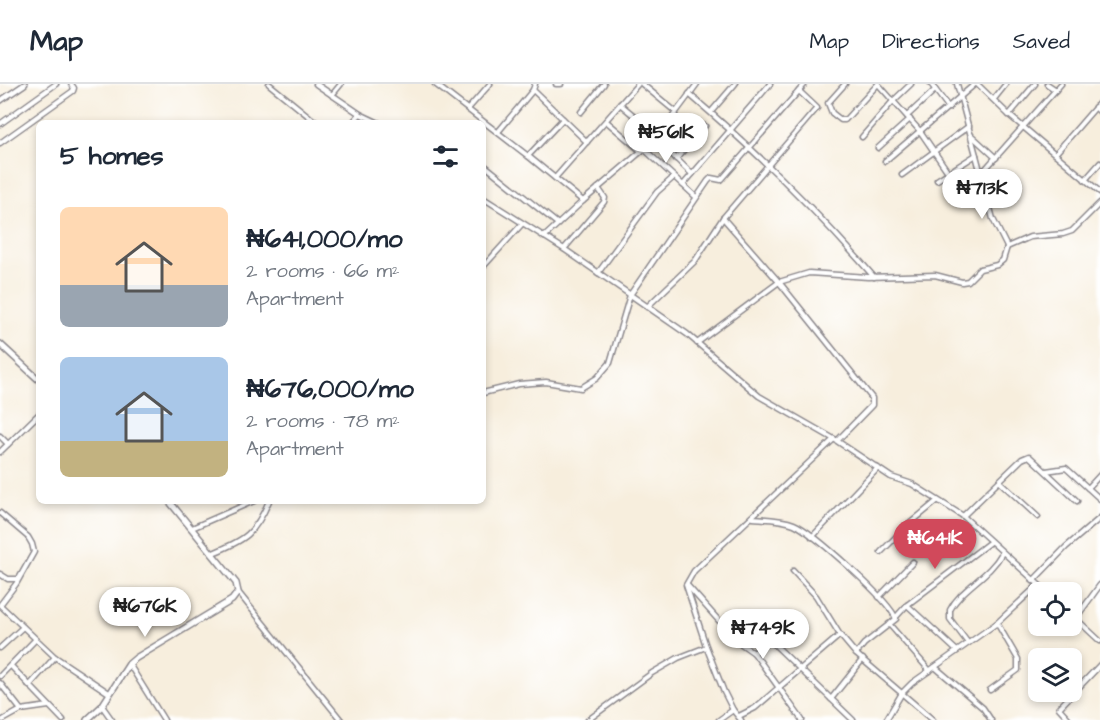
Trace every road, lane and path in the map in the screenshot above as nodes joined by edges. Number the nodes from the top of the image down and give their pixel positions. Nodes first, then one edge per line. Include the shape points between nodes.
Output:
1 (25, 84) edge
2 (56, 84) edge
3 (71, 84) edge
4 (269, 84) edge
5 (316, 84) edge
6 (341, 84) edge
7 (435, 84) edge
8 (490, 84) edge
9 (535, 84) edge
10 (556, 84) edge
11 (561, 84) edge
12 (604, 84) edge
13 (640, 84) edge
14 (697, 84) edge
15 (735, 84) edge
16 (770, 84) edge
17 (805, 84) edge
18 (844, 84) edge
19 (878, 84) edge
20 (911, 84) edge
21 (931, 84) edge
22 (957, 84) edge
23 (976, 84) edge
24 (1006, 84) edge
25 (1035, 84) edge
26 (1047, 84) edge
27 (1061, 84) edge
28 (533, 90) junction
29 (935, 90) junction
30 (1056, 90) junction
31 (799, 91) junction
32 (689, 94) junction
33 (332, 95) junction
34 (961, 98) junction
35 (994, 99) junction
36 (0, 101) edge
37 (893, 101) junction
38 (1100, 102) edge
39 (620, 104) junction
40 (1095, 107) junction
41 (950, 108) junction
42 (468, 109) junction
43 (581, 111) dead end
44 (676, 112) junction
45 (711, 112) junction
46 (1100, 112) edge
47 (360, 114) junction
48 (1009, 115) junction
49 (908, 117) junction
50 (563, 119) junction
51 (313, 120) edge
52 (355, 120) edge
53 (373, 120) edge
54 (481, 120) edge
55 (606, 121) junction
56 (0, 124) edge
57 (486, 124) edge
58 (705, 126) dead end
59 (969, 126) junction
60 (1024, 127) junction
61 (730, 130) junction
62 (920, 131) junction
63 (498, 132) junction
64 (971, 135) junction
65 (656, 137) junction
66 (862, 137) dead end
67 (587, 142) junction
68 (0, 143) edge
69 (750, 147) junction
70 (878, 148) dead end
71 (643, 150) junction
72 (934, 151) junction
73 (1055, 154) junction
74 (976, 155) junction
75 (528, 156) junction
76 (996, 158) junction
77 (676, 159) junction
78 (885, 161) dead end
79 (1100, 163) edge
80 (486, 166) edge
81 (769, 166) junction
82 (948, 172) junction
83 (692, 174) junction
84 (902, 175) dead end
85 (980, 175) junction
86 (674, 177) junction
87 (555, 178) junction
88 (937, 180) dead end
89 (1085, 180) junction
90 (683, 185) junction
91 (598, 188) junction
92 (959, 188) dead end
93 (1100, 192) edge
94 (696, 197) junction
95 (486, 200) edge
96 (583, 201) junction
97 (1100, 203) edge
98 (723, 218) junction
99 (522, 224) junction
100 (558, 224) junction
101 (544, 237) junction
102 (1007, 247) junction
103 (564, 249) junction
104 (486, 264) edge
105 (598, 273) junction
106 (874, 277) junction
107 (779, 282) junction
108 (630, 295) junction
109 (647, 307) junction
110 (697, 343) junction
111 (0, 344) edge
112 (36, 377) edge
113 (486, 392) edge
114 (36, 417) edge
115 (0, 436) edge
116 (836, 439) junction
117 (8, 444) junction
118 (0, 452) edge
119 (879, 468) junction
120 (1046, 471) junction
121 (1100, 475) edge
122 (999, 482) junction
123 (1088, 488) junction
124 (1100, 499) edge
125 (937, 501) junction
126 (1077, 501) dead end
127 (172, 504) edge
128 (247, 504) edge
129 (268, 504) edge
130 (0, 513) edge
131 (963, 516) junction
132 (1038, 517) dead end
133 (752, 518) junction
134 (1100, 518) edge
135 (192, 528) junction
136 (812, 537) junction
137 (990, 542) junction
138 (881, 552) dead end
139 (213, 553) junction
140 (1002, 553) junction
141 (912, 562) dead end
142 (793, 571) dead end
143 (0, 574) edge
144 (18, 579) junction
145 (1033, 581) joint
146 (687, 585) junction
147 (1100, 585) edge
148 (238, 592) junction
149 (1028, 594) edge
150 (879, 597) junction
151 (907, 605) junction
152 (1082, 610) edge
153 (896, 617) junction
154 (997, 623) junction
155 (889, 624) junction
156 (1082, 624) edge
157 (22, 627) junction
158 (840, 635) junction
159 (36, 640) junction
160 (1100, 641) edge
161 (968, 643) junction
162 (706, 646) junction
163 (0, 648) edge
164 (957, 651) junction
165 (754, 653) junction
166 (856, 654) junction
167 (55, 657) junction
168 (862, 659) junction
169 (129, 664) junction
170 (1100, 665) edge
171 (11, 666) junction
172 (935, 667) junction
173 (800, 670) junction
174 (930, 670) junction
175 (0, 676) edge
176 (0, 684) edge
177 (29, 686) junction
178 (779, 688) junction
179 (990, 690) dead end
180 (109, 693) junction
181 (902, 693) junction
182 (831, 699) junction
183 (49, 706) junction
184 (102, 706) junction
185 (21, 710) junction
186 (733, 710) junction
187 (15, 713) junction
188 (740, 718) edge
189 (2, 720) edge
190 (20, 720) edge
191 (63, 720) edge
192 (87, 720) edge
193 (112, 720) edge
194 (164, 720) edge
195 (341, 720) edge
196 (588, 720) edge
197 (719, 720) edge
198 (802, 720) edge
199 (853, 720) edge
200 (886, 720) edge
201 (933, 720) edge
202 (992, 720) edge
203 (1070, 720) edge

1 - 36 street
2 - 56 street
3 - 68 street via 73,91
4 - 51 street
5 - 33 street
6 - 33 street
7 - 42 street
8 - 42 street
9 - 28 street
10 - 11 street
12 - 43 street
13 - 39 street
13 - 44 street
14 - 32 street
15 - 45 street
16 - 61 street
17 - 31 street
18 - 19 street via 828,103 841,120
19 - 37 street
20 - 37 street
21 - 29 street
22 - 34 street
23 - 34 street
23 - 35 street
24 - 35 street
25 - 48 street
26 - 30 street
27 - 30 street
28 - 50 street
28 - 63 street
29 - 41 street
29 - 49 street
30 - 60 street
31 - 69 street
31 - 81 street via 817,108
32 - 44 street
32 - 45 street
33 - 47 street
34 - 41 street
34 - 59 street
35 - 48 street
37 - 49 street
37 - 66 street
38 - 40 street
39 - 55 street
39 - 65 street
40 - 46 street
40 - 73 street
41 - 62 street
42 - 54 street
44 - 65 street
45 - 61 street
47 - 52 street
47 - 53 street
48 - 60 street
49 - 62 street
49 - 70 street
50 - 67 street
50 - 75 street
55 - 67 street
55 - 71 street
57 - 63 street
58 - 77 street
59 - 64 street
59 - 72 street
60 - 73 street
60 - 76 street
61 - 69 street
61 - 83 street
62 - 72 street
62 - 78 street
63 - 75 street
64 - 74 street
64 - 76 street
65 - 71 street
65 - 77 street
67 - 87 street
69 - 81 street
69 - 94 street via 723,178 710,179
71 - 86 street
71 - 91 street
72 - 82 street
72 - 84 street
73 - 89 street
74 - 82 street
74 - 85 street
75 - 87 street
76 - 85 street
77 - 83 street
79 - 89 street
80 - 100 street
81 - 98 street
81 - 106 street
82 - 88 street
82 - 92 street
83 - 90 street
85 - 102 street via 993,219
86 - 90 street
86 - 105 street via 657,192
87 - 96 street
89 - 93 street
90 - 94 street
91 - 96 street
91 - 103 street via 604,202
94 - 108 street
95 - 99 street
96 - 100 street
97 - 102 street via 1072,231 1030,237
98 - 107 street
98 - 109 street via 695,261
99 - 101 street
99 - 104 street
100 - 101 street
101 - 103 street
102 - 106 street via 1003,260 968,281 935,275
103 - 105 street
105 - 108 street
106 - 107 street via 809,273
107 - 110 street
107 - 116 street via 872,398 872,405
108 - 109 street
108 - 113 street via 610,363 590,384 581,388 535,382
109 - 110 street
110 - 116 street via 759,396
111 - 112 street
114 - 117 street
115 - 117 street
116 - 119 street
116 - 133 street
117 - 118 street
119 - 125 street
119 - 136 street
120 - 122 street via 1029,456
120 - 123 street via 1066,468
120 - 126 street
121 - 123 street
122 - 131 street
122 - 132 street
123 - 124 street
125 - 131 street
125 - 138 street
127 - 135 street
128 - 135 street
129 - 139 street via 252,532
130 - 144 street via 32,544 34,552
131 - 137 street
133 - 136 street via 788,522
133 - 146 street via 694,571
134 - 145 street
135 - 139 street
136 - 150 street
137 - 140 street
137 - 151 street
139 - 148 street via 236,583
140 - 145 street
140 - 161 street via 989,572 950,610 950,620
141 - 150 street
142 - 158 street via 816,596
143 - 144 street
144 - 157 street via 0,605
146 - 162 street
146 - 165 street via 737,641
147 - 152 street
148 - 169 street via 232,600
148 - 195 street
149 - 154 street
150 - 153 street
151 - 153 street
151 - 164 street
153 - 155 street
154 - 161 street
154 - 179 street via 1018,660 1018,669
155 - 166 street
155 - 174 street
156 - 160 street
157 - 159 street
157 - 163 street
158 - 166 street
158 - 173 street
159 - 167 street
159 - 171 street
161 - 164 street
162 - 186 street
162 - 196 street via 652,673
164 - 172 street
165 - 173 street via 768,640
165 - 178 street
166 - 168 street
167 - 177 street
167 - 180 street
168 - 181 street
168 - 182 street
169 - 180 street
169 - 194 street
170 - 203 street via 1059,708
171 - 175 street
171 - 177 street
172 - 174 street
172 - 202 street
173 - 178 street
173 - 182 street
174 - 181 street
176 - 185 street
177 - 183 street
178 - 188 street
178 - 198 street
180 - 184 street
181 - 200 street
181 - 201 street
182 - 199 street
183 - 185 street
183 - 191 street
184 - 192 street
184 - 193 street
185 - 187 street
186 - 188 street
186 - 197 street
187 - 189 street
187 - 190 street

